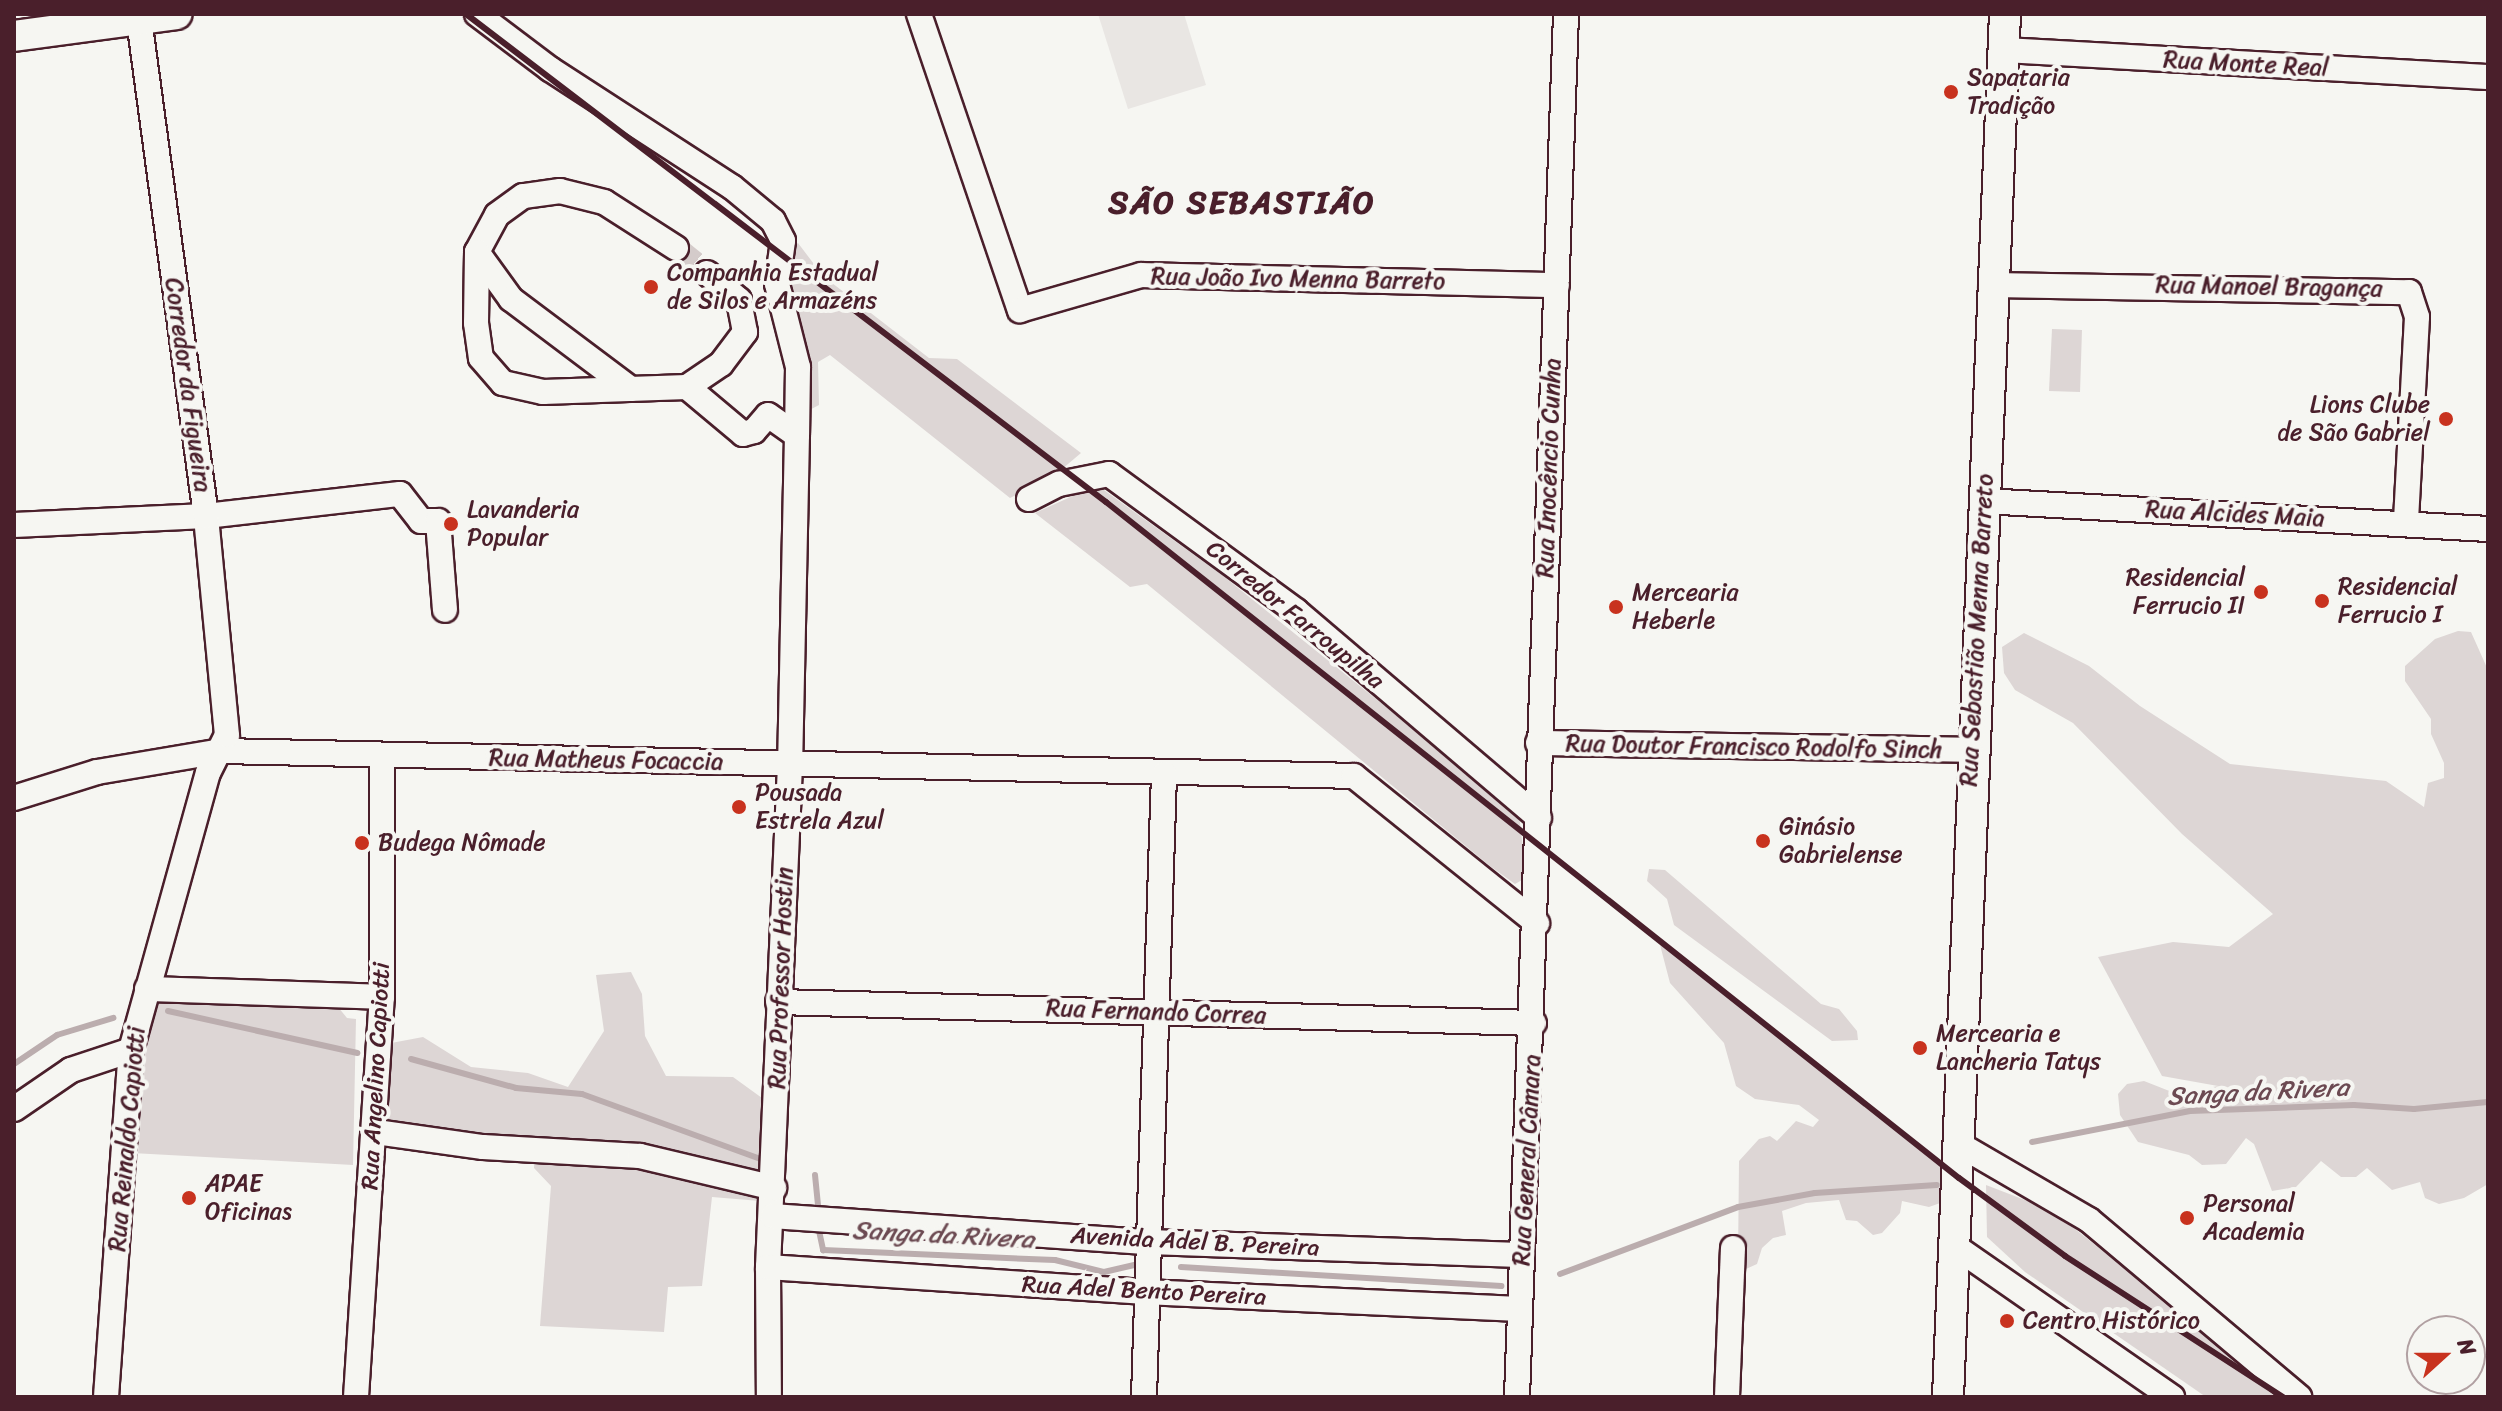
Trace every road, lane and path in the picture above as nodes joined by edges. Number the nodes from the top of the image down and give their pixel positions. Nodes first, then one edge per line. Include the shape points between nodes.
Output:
1 (177, 14) edge
2 (477, 14) edge
3 (919, 14) edge
4 (1566, 14) edge
5 (2005, 14) edge
6 (139, 19) junction
7 (29, 28) edge
8 (2003, 50) junction
9 (2488, 77) edge
10 (676, 248) tunnel mouth
11 (477, 252) junction
12 (707, 273) tunnel mouth
13 (1557, 285) junction
14 (1991, 285) junction
15 (687, 387) junction
16 (631, 389) junction
17 (797, 435) junction
18 (1029, 499) dead end
19 (1983, 501) junction
20 (206, 516) junction
21 (2406, 523) junction
22 (14, 525) edge
23 (2488, 529) edge
24 (445, 610) dead end
25 (1538, 743) junction
26 (1971, 750) junction
27 (221, 751) junction
28 (382, 755) junction
29 (790, 765) junction
30 (1164, 774) junction
31 (14, 798) edge
32 (1539, 818) junction
33 (1537, 923) junction
34 (147, 989) junction
35 (382, 997) junction
36 (778, 1002) junction
37 (1157, 1012) junction
38 (1534, 1023) junction
39 (131, 1050) junction
40 (14, 1109) edge
41 (376, 1132) junction
42 (1960, 1145) junction
43 (774, 1188) junction
44 (773, 1216) junction
45 (1147, 1242) junction
46 (1953, 1245) junction
47 (1733, 1248) dead end
48 (1522, 1255) junction
49 (768, 1267) junction
50 (1145, 1292) junction
51 (1519, 1309) junction
52 (106, 1397) edge
53 (356, 1397) edge
54 (769, 1397) edge
55 (1144, 1397) edge
56 (1517, 1397) edge
57 (1727, 1397) edge
58 (1948, 1397) edge
59 (2172, 1397) edge
60 (2299, 1397) edge

1 - 6 main road
2 - 17 street, Rua Professor Hostin via 773,221 783,241 777,284 798,367
3 - 13 street, Rua João Ivo Menna Barreto via 1020,310 1141,275
4 - 13 street, Rua Inocêncio Cunha
5 - 8 main road, Rua Sebastião Menna Barreto
6 - 7 main road
6 - 20 street, Corredor da Figueira
8 - 9 street, Rua Monte Real
8 - 14 main road, Rua Sebastião Menna Barreto
10 - 11 street via 604,202 560,191 523,196 497,215
11 - 16 street via 511,299
11 - 16 street via 481,358 503,383 543,392
12 - 15 street via 739,300 745,332 721,364
13 - 25 street, Rua Inocêncio Cunha
14 - 19 main road, Rua Sebastião Menna Barreto
14 - 21 street, Rua Manoel Bragança via 2409,292 2417,317
15 - 16 street
15 - 17 street via 743,434 754,431 768,415
17 - 29 street, Rua Professor Hostin
18 - 32 street, Corredor Farroupilha via 1059,484 1109,474 1296,611
19 - 21 street, Rua Alcides Maia
19 - 26 main road, Rua Sebastião Menna Barreto
20 - 22 street
20 - 24 street via 400,494 421,521 438,521
20 - 27 street, Corredor da Figueira via 227,735
21 - 23 street, Rua Alcides Maia
25 - 26 street, Rua Doutor Francisco Rodolfo Sinch
25 - 32 street, Rua Inocêncio Cunha
26 - 42 main road, Rua Sebastião Menna Barreto
27 - 28 street, Rua Matheus Focaccia
27 - 31 street, Rua Matheus Focaccia via 97,772
27 - 34 street, Rua Reinaldo Capiotti via 208,773
28 - 29 street, Rua Matheus Focaccia
28 - 35 street, Rua Angelino Capiotti
29 - 30 street, Rua Matheus Focaccia
29 - 36 street, Rua Professor Hostin
30 - 33 street, Rua Matheus Focaccia via 1354,776
30 - 37 street
32 - 33 street, Rua Inocêncio Cunha
33 - 38 street, Rua General Câmara
34 - 35 street
34 - 39 street, Rua Reinaldo Capiotti
35 - 41 street, Rua Angelino Capiotti
36 - 37 street, Rua Fernando Correa
36 - 43 street, Rua Professor Hostin
37 - 38 street, Rua Fernando Correa
37 - 45 street
38 - 48 street, Rua General Câmara
39 - 40 street via 71,1070
39 - 52 street, Rua Reinaldo Capiotti
41 - 43 street via 483,1147 640,1156
41 - 53 street, Rua Angelino Capiotti
42 - 46 main road, Rua Sebastião Menna Barreto
42 - 60 street via 2089,1220
43 - 44 street, Rua Professor Hostin
44 - 45 street, Avenida Adel B. Pereira
44 - 49 street, Rua Professor Hostin
45 - 48 street, Avenida Adel B. Pereira
45 - 50 street
46 - 58 main road, Rua Sebastião Menna Barreto
46 - 59 street
47 - 57 street
48 - 51 street, Rua General Câmara
49 - 50 street, Rua Adel Bento Pereira
49 - 54 street, Rua Professor Hostin
50 - 51 street, Rua Adel Bento Pereira
50 - 55 street
51 - 56 street, Rua General Câmara

